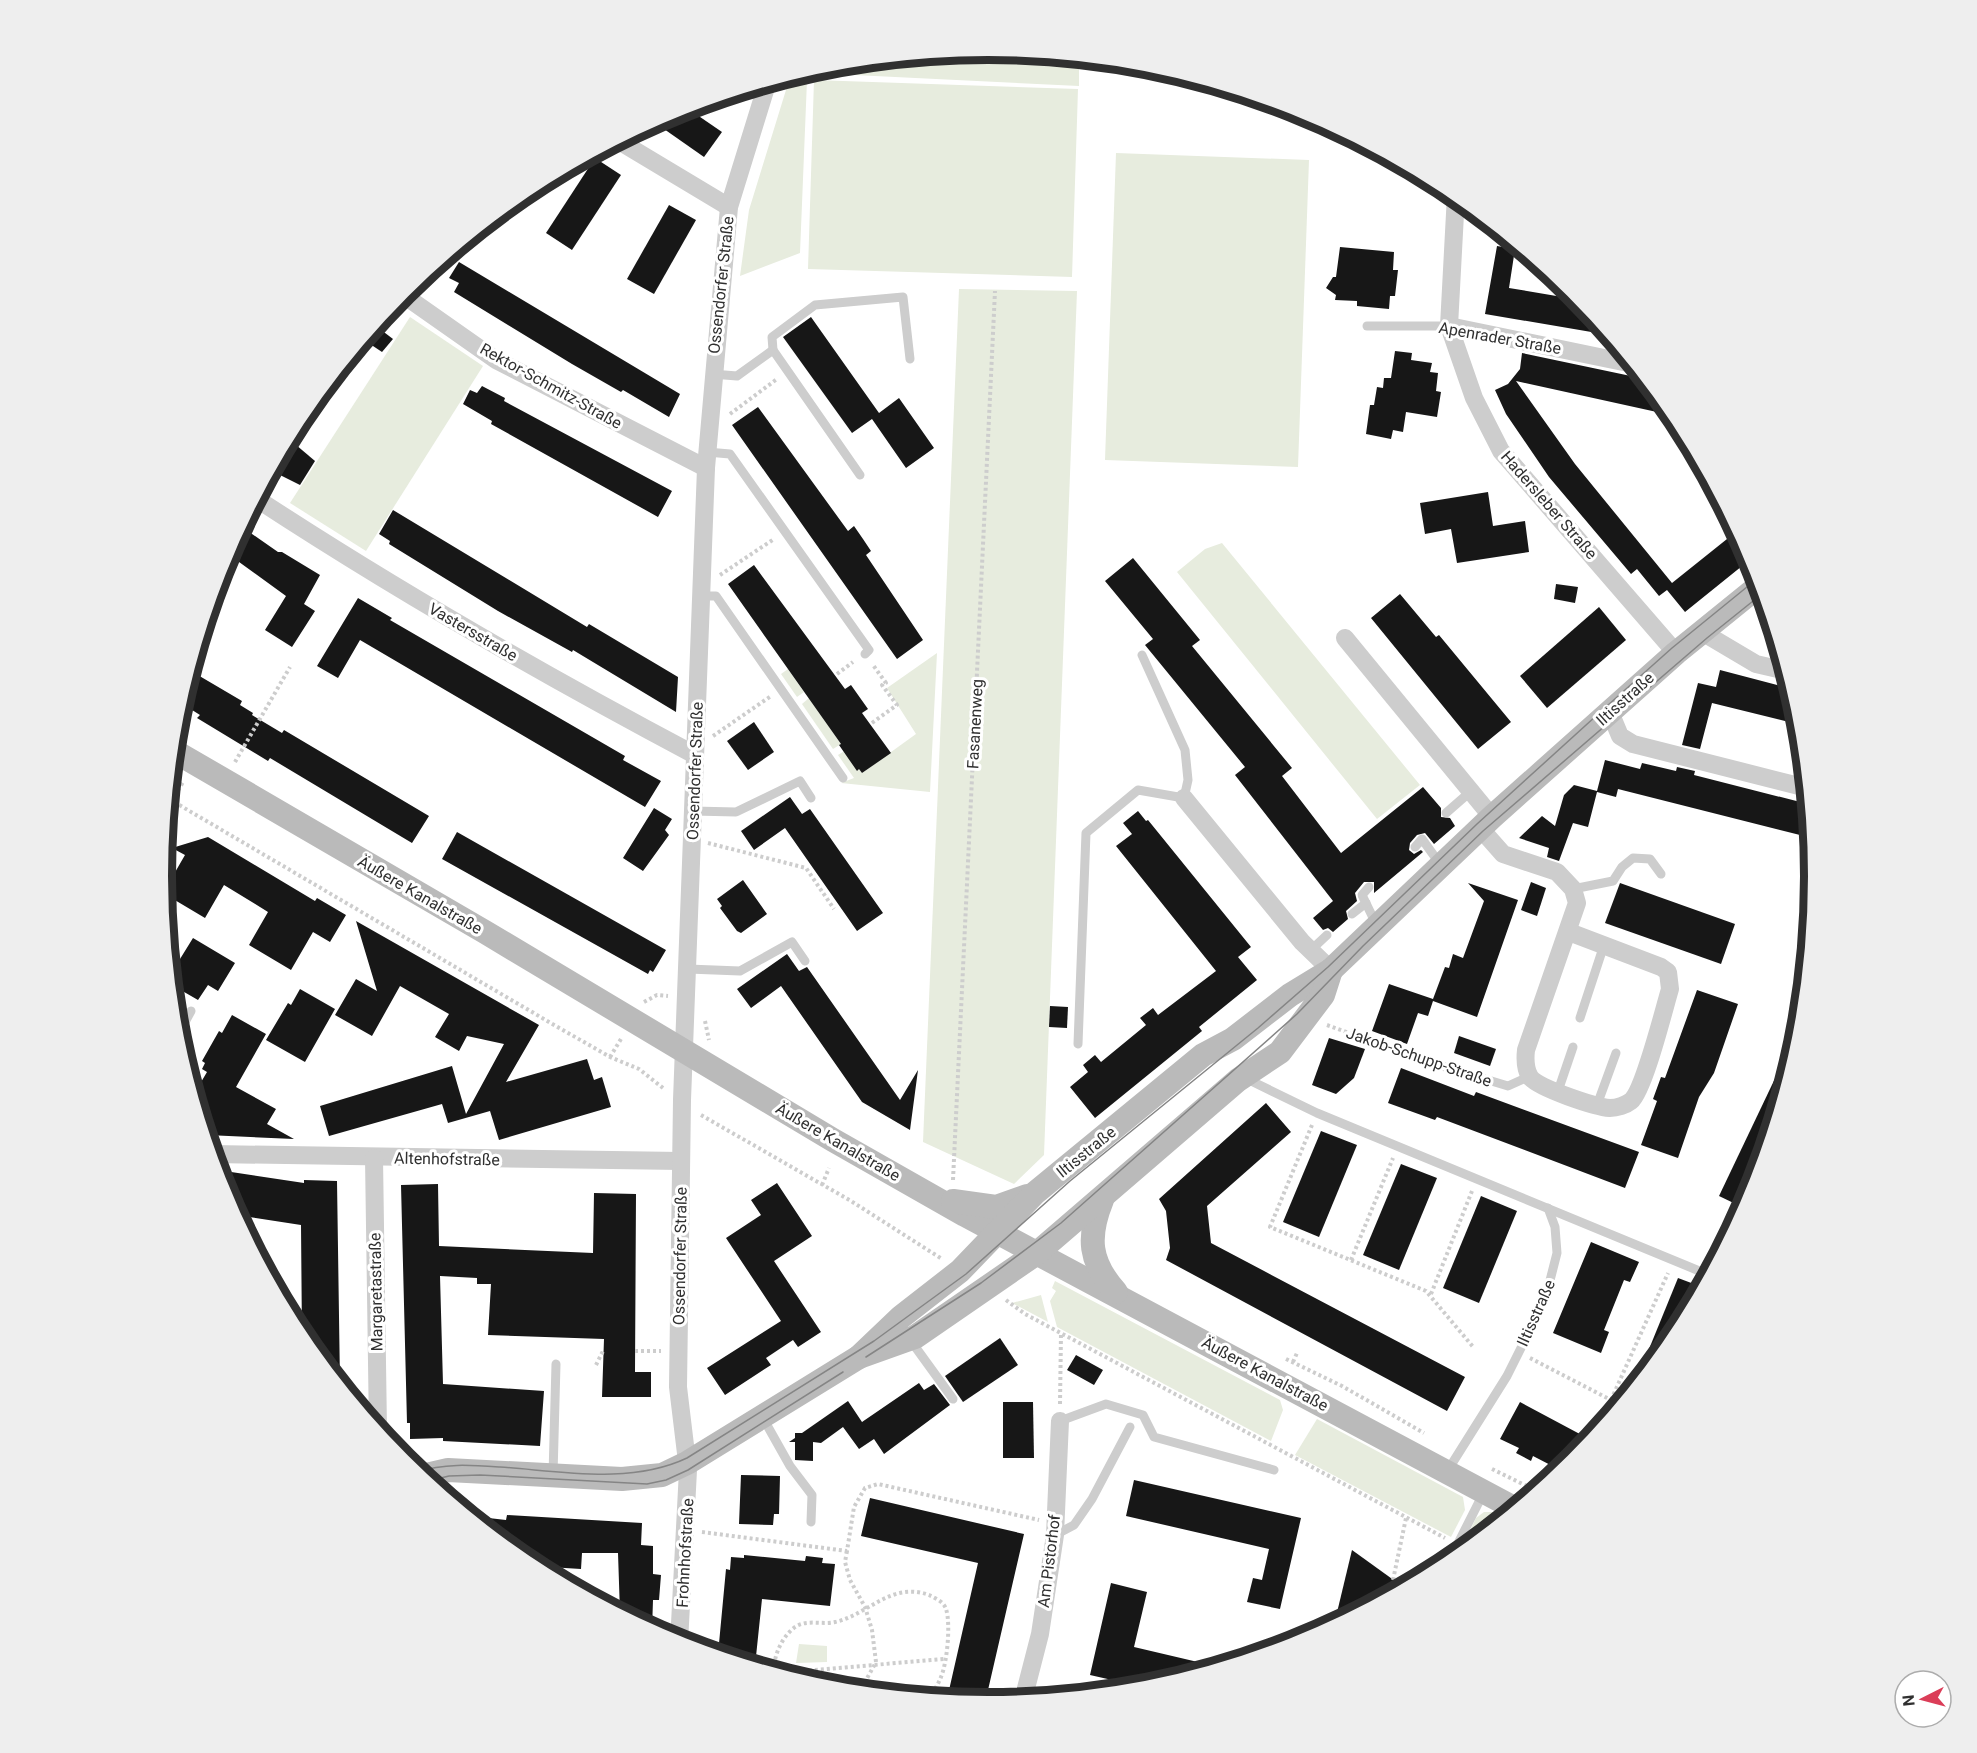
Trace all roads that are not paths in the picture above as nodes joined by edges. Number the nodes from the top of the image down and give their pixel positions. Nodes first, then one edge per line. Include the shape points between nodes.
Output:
1 (765, 92) edge
2 (625, 145) edge
3 (729, 207) junction
4 (1455, 207) edge
5 (410, 300) edge
6 (1367, 326) dead end
7 (1449, 326) junction
8 (773, 350) junction
9 (910, 359) dead end
10 (1622, 362) edge
11 (712, 374) junction
12 (706, 460) junction
13 (860, 475) dead end
14 (263, 503) edge
15 (1753, 591) edge
16 (701, 596) junction
17 (1702, 632) junction
18 (1345, 638) dead end
19 (1676, 653) junction
20 (865, 654) road end
21 (1142, 655) dead end
22 (1778, 669) edge
23 (1610, 712) junction
24 (696, 748) junction
25 (182, 755) edge
26 (843, 778) dead end
27 (1800, 786) edge
28 (1470, 792) junction
29 (811, 798) dead end
30 (1184, 798) junction
31 (693, 811) junction
32 (1446, 813) dead end
33 (1486, 823) junction
34 (1415, 847) dead end
35 (1441, 866) junction
36 (1661, 874) dead end
37 (1369, 887) dead end
38 (1572, 889) junction
39 (1366, 903) junction
40 (1352, 914) dead end
41 (1378, 927) junction
42 (1569, 932) junction
43 (1327, 935) dead end
44 (1604, 945) junction
45 (1311, 950) junction
46 (805, 961) dead end
47 (688, 969) junction
48 (1331, 970) junction
49 (191, 1011) dead end
50 (1580, 1018) dead end
51 (185, 1021) edge
52 (685, 1040) junction
53 (1078, 1044) dead end
54 (1573, 1047) dead end
55 (1616, 1053) dead end
56 (1445, 1067) road end
57 (1530, 1076) junction
58 (1243, 1077) junction
59 (1558, 1092) junction
60 (1597, 1105) junction
61 (221, 1154) edge
62 (374, 1158) junction
63 (681, 1161) junction
64 (943, 1186) junction
65 (1035, 1193) junction
66 (1103, 1199) junction
67 (1548, 1208) junction
68 (997, 1232) junction
69 (1037, 1253) junction
70 (1703, 1273) edge
71 (1122, 1298) junction
72 (910, 1339) junction
73 (859, 1357) junction
74 (556, 1364) dead end
75 (953, 1399) dead end
76 (762, 1416) junction
77 (378, 1418) edge
78 (1060, 1420) joint
79 (1130, 1427) dead end
80 (1453, 1462) junction
81 (687, 1463) junction
82 (1274, 1470) dead end
83 (432, 1474) edge
84 (554, 1475) junction
85 (1484, 1492) junction
86 (1509, 1505) edge
87 (810, 1522) dead end
88 (1055, 1529) junction
89 (1457, 1545) edge
90 (680, 1632) edge
91 (1025, 1692) edge

1 - 3 street, Ossendorfer Straße
2 - 3 street
3 - 11 street, Ossendorfer Straße
4 - 7 street, Hadersleber Straße
5 - 12 street, Rektor-Schmitz-Straße via 496,360
6 - 7 lane, Apenrader Straße
7 - 10 street, Apenrader Straße
7 - 19 street, Hadersleber Straße via 1474,398 1501,451
8 - 9 lane via 772,338 815,305 903,297
8 - 11 lane via 736,376
8 - 13 lane
11 - 12 street, Ossendorfer Straße
12 - 16 street, Ossendorfer Straße
12 - 20 lane via 730,454 869,650
14 - 24 street, Vastersstraße via 354,562 569,688
15 - 17 street, Iltisstraße
16 - 24 street, Ossendorfer Straße
16 - 26 lane via 716,596
17 - 19 street, Iltisstraße
17 - 22 street via 1756,664
18 - 28 street
19 - 23 street, Iltisstraße
21 - 30 lane via 1185,750 1188,780
23 - 27 street via 1620,736 1633,744
23 - 33 street, Iltisstraße
24 - 31 street, Ossendorfer Straße
25 - 52 street, Äußere Kanalstraße
28 - 32 lane
28 - 33 street
29 - 31 lane via 800,781 736,812
30 - 45 street
30 - 53 lane via 1138,790 1086,833
31 - 47 street, Ossendorfer Straße
33 - 35 street, Iltisstraße
33 - 38 street via 1503,854 1557,872
34 - 35 lane via 1425,836
35 - 41 street, Iltisstraße
36 - 38 lane via 1650,859 1633,858 1613,881
37 - 39 lane via 1362,895
38 - 42 street via 1577,903
39 - 40 lane
39 - 41 lane
41 - 48 street, Iltisstraße
42 - 44 street
42 - 57 street via 1526,1050
43 - 45 lane
44 - 50 lane
44 - 60 street via 1662,967 1668,972 1670,989 1637,1095 1622,1106
45 - 48 street
46 - 47 lane via 792,942 740,971
47 - 52 street, Ossendorfer Straße
48 - 58 street, Iltisstraße via 1323,995 1308,1018 1280,1052
48 - 65 street, Iltisstraße via 1290,994 1233,1039 1203,1055
49 - 51 lane
52 - 63 street, Ossendorfer Straße
52 - 64 street, Äußere Kanalstraße
54 - 59 lane
55 - 60 lane
56 - 57 lane, Jakob-Schupp-Straße via 1508,1086
57 - 59 street via 1539,1085
58 - 66 street, Iltisstraße
58 - 67 lane via 1317,1113
59 - 60 street
61 - 62 street, Altenhofstraße
62 - 63 street, Altenhofstraße
62 - 77 street, Margaretastraße
63 - 81 street, Ossendorfer Straße via 678,1387
64 - 65 street via 970,1205 996,1207
64 - 68 street, Äußere Kanalstraße
65 - 68 street, Iltisstraße
66 - 69 street, Iltisstraße
66 - 71 street via 1092,1228 1095,1260
67 - 70 lane
67 - 80 lane, Iltisstraße via 1557,1240 1553,1276 1545,1300 1507,1376
68 - 69 street, Äußere Kanalstraße
68 - 73 street, Iltisstraße via 960,1271 901,1317
69 - 71 street, Äußere Kanalstraße
69 - 72 street, Iltisstraße
71 - 80 street, Äußere Kanalstraße
72 - 73 street, Iltisstraße
72 - 75 lane
73 - 76 street, Iltisstraße
74 - 84 lane
76 - 81 street, Iltisstraße
76 - 87 lane via 790,1466 812,1495
78 - 82 lane via 1106,1404 1143,1415 1154,1437
78 - 88 street, Am Pistorhof
79 - 88 lane via 1074,1525
80 - 85 street, Äußere Kanalstraße
81 - 84 street via 648,1477
81 - 90 street, Frohnhofstraße
83 - 84 street via 480,1471
85 - 86 street, Äußere Kanalstraße
85 - 89 lane
88 - 91 street, Am Pistorhof via 1040,1634

